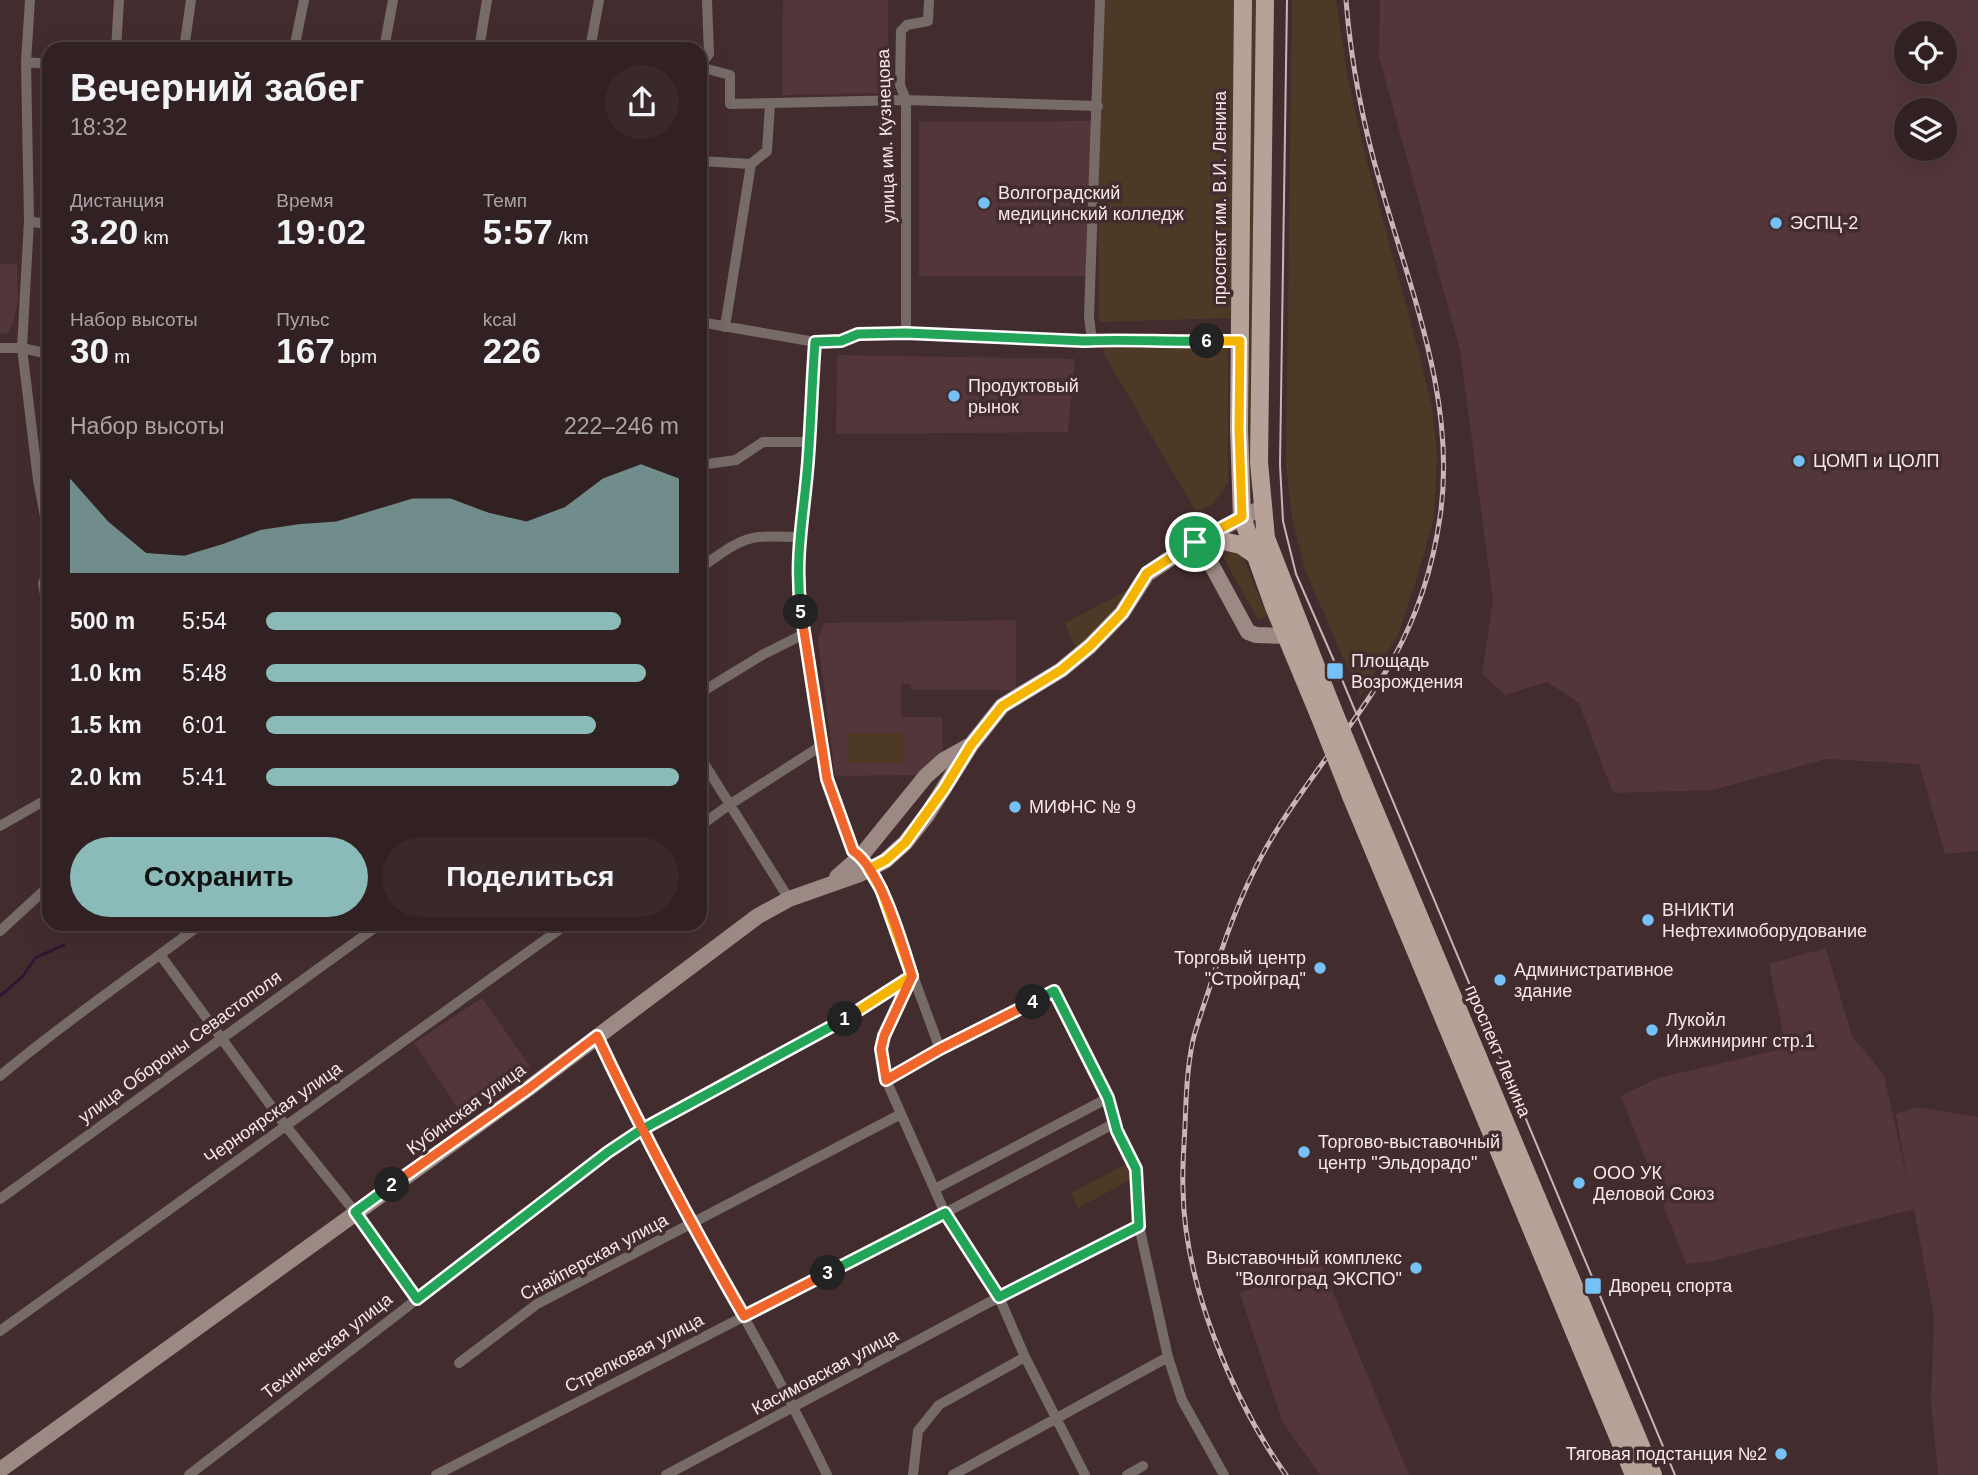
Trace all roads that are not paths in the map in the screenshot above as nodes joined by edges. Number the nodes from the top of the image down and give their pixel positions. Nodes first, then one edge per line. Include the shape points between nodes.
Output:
1 (30, 0) edge
2 (119, 0) edge
3 (191, 0) edge
4 (303, 0) edge
5 (393, 0) edge
6 (487, 0) edge
7 (599, 0) edge
8 (707, 0) edge
9 (929, 0) edge
10 (1100, 0) edge
11 (1243, 0) edge
12 (1265, 0) edge
13 (116, 42) edge
14 (185, 42) edge
15 (295, 42) edge
16 (385, 42) edge
17 (480, 42) edge
18 (591, 42) edge
19 (707, 57) edge
20 (26, 62) junction
21 (42, 63) edge
22 (707, 68) edge
23 (906, 100) junction
24 (770, 104) junction
25 (1098, 106) junction
26 (707, 161) edge
27 (751, 164) junction
28 (29, 221) junction
29 (42, 224) edge
30 (707, 323) edge
31 (725, 327) junction
32 (906, 333) junction
33 (1092, 341) junction
34 (1240, 341) junction
35 (815, 342) junction
36 (0, 348) edge
37 (22, 348) junction
38 (42, 352) edge
39 (808, 442) junction
40 (707, 464) edge
41 (42, 468) edge
42 (1263, 506) junction
43 (1242, 517) junction
44 (799, 537) junction
45 (1201, 539) junction
46 (1254, 554) junction
47 (707, 563) edge
48 (804, 634) junction
49 (1286, 636) junction
50 (707, 689) edge
51 (1325, 710) junction
52 (971, 745) junction
53 (821, 746) junction
54 (707, 768) edge
55 (1361, 778) joint
56 (1351, 796) joint
57 (42, 802) edge
58 (729, 804) junction
59 (707, 821) edge
60 (0, 826) edge
61 (865, 863) junction
62 (42, 892) edge
63 (789, 898) junction
64 (0, 931) edge
65 (192, 931) edge
66 (370, 931) edge
67 (557, 931) edge
68 (161, 956) junction
69 (912, 976) junction
70 (597, 1036) junction
71 (221, 1039) junction
72 (940, 1049) junction
73 (0, 1076) edge
74 (886, 1080) junction
75 (1108, 1098) junction
76 (901, 1114) junction
77 (1115, 1123) junction
78 (285, 1125) junction
79 (641, 1130) junction
80 (935, 1189) junction
81 (0, 1199) edge
82 (355, 1212) junction
83 (945, 1213) junction
84 (692, 1225) junction
85 (1139, 1226) junction
86 (999, 1297) junction
87 (417, 1299) junction
88 (744, 1316) junction
89 (0, 1331) edge
90 (1589, 1343) junction
91 (1025, 1357) junction
92 (1168, 1357) junction
93 (459, 1363) dead end
94 (795, 1408) junction
95 (1056, 1418) junction
96 (1143, 1466) dead end
97 (0, 1470) edge
98 (189, 1475) edge
99 (436, 1475) edge
100 (666, 1475) edge
101 (827, 1475) edge
102 (913, 1475) edge
103 (953, 1475) edge
104 (1085, 1475) edge
105 (1128, 1475) edge
106 (1224, 1475) edge
107 (1634, 1475) edge
108 (1653, 1475) edge

1 - 20 street
2 - 13 street
3 - 14 street
4 - 15 street
5 - 16 street
6 - 17 street
7 - 18 street
8 - 19 street
9 - 23 street, улица им. Кузнецова via 928,21 907,25 901,31 900,85
10 - 25 street
11 - 34 main road, проспект им. В.И. Ленина
12 - 42 main road, проспект им. В.И. Ленина via 1259,462
20 - 21 street
20 - 28 street
22 - 24 street via 730,75 730,104
23 - 24 street
23 - 25 street
23 - 32 street, улица им. Кузнецова
24 - 27 street via 766,151
25 - 33 street via 1089,317
26 - 27 street
27 - 31 street
28 - 29 street
28 - 37 street
30 - 31 street
31 - 35 street
32 - 33 street
32 - 35 street via 858,334 841,341
33 - 34 street
34 - 43 main road, проспект им. В.И. Ленина
35 - 39 street
36 - 37 street
37 - 38 street
37 - 41 street
39 - 40 street via 763,442 736,460
39 - 44 street
42 - 43 street, Кубинская улица
42 - 51 main road, проспект им. В.И. Ленина via 1266,538
43 - 45 street, Кубинская улица
43 - 46 main road, проспект им. В.И. Ленина
44 - 47 street via 746,540
44 - 48 street via 797,577
45 - 46 main road via 1241,545
45 - 49 street via 1248,632
45 - 52 street, Кубинская улица via 1147,573 1122,613 1098,638 1061,670 1002,706
46 - 49 main road, проспект им. В.И. Ленина
48 - 50 street
48 - 53 street
49 - 51 main road, проспект им. В.И. Ленина
51 - 55 main road, проспект им. В.И. Ленина, bridge
51 - 56 main road, проспект им. В.И. Ленина, bridge
52 - 61 street, Кубинская улица via 926,776
52 - 61 street, Кубинская улица via 905,843 886,860
53 - 58 street
53 - 61 street via 840,821 853,851
54 - 58 street
55 - 90 main road, проспект Ленина
56 - 90 main road, проспект Ленина
57 - 60 street
58 - 59 street
58 - 63 street
61 - 63 street, Кубинская улица via 824,887
61 - 69 street via 881,889
62 - 64 street
63 - 70 street, Кубинская улица
65 - 68 street
66 - 71 street, улица Обороны Севастополя
67 - 78 street, Черноярская улица
68 - 71 street
68 - 73 street
69 - 72 street
69 - 74 street via 884,1036 881,1049
69 - 79 street, Техническая улица via 846,1018
70 - 79 street
70 - 82 street, Кубинская улица
71 - 78 street
71 - 81 street, улица Обороны Севастополя
72 - 74 street
72 - 75 street via 1054,991
74 - 76 street
75 - 77 street
75 - 80 street
76 - 80 street
76 - 84 street, Снайперская улица
77 - 83 street, Стрелковая улица
77 - 85 street via 1136,1169
78 - 82 street
78 - 89 street, Черноярская улица
79 - 84 street
79 - 87 street, Техническая улица
80 - 83 street
82 - 87 street
82 - 97 street, Кубинская улица
83 - 86 street
83 - 88 street, Стрелковая улица
84 - 88 street
84 - 93 street, Снайперская улица via 537,1304
85 - 86 street, Касимовская улица
85 - 92 street
86 - 91 street
86 - 94 street, Касимовская улица
87 - 98 street, Техническая улица
88 - 94 street
88 - 99 street, Стрелковая улица
90 - 107 main road, проспект Ленина
90 - 108 main road, проспект Ленина
91 - 95 street
91 - 102 street via 939,1405 918,1431
92 - 95 street
92 - 106 street via 1182,1400
94 - 100 street, Касимовская улица
94 - 101 street
95 - 103 street
95 - 104 street
96 - 105 street

